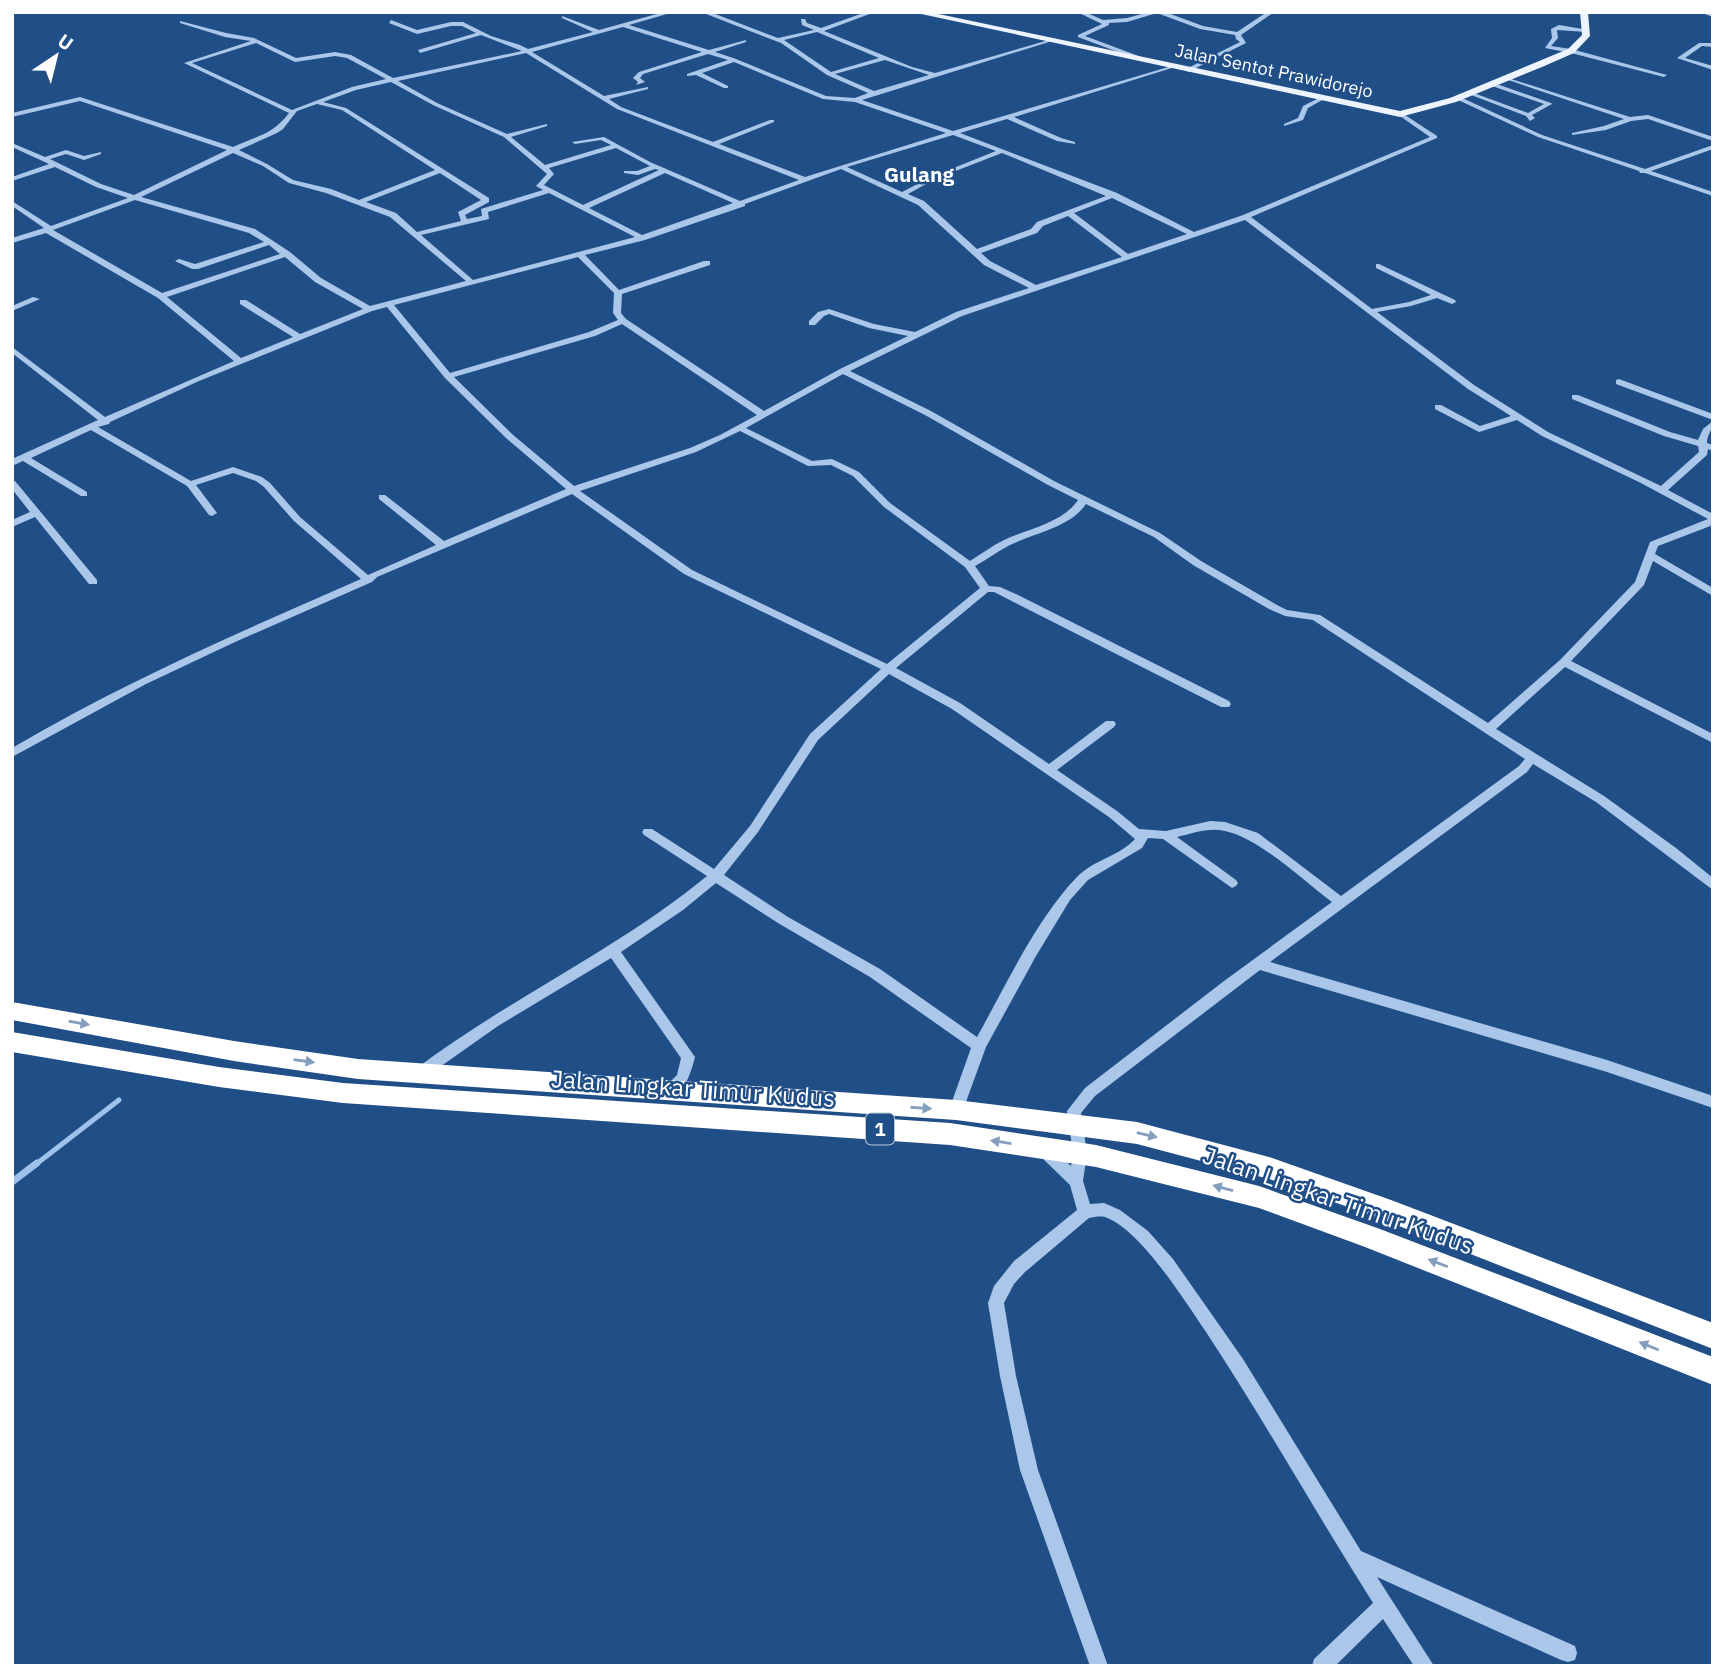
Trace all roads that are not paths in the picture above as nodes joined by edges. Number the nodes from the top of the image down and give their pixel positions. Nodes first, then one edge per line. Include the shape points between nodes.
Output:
1 (671, 12) edge
2 (704, 12) edge
3 (872, 12) edge
4 (916, 12) edge
5 (1080, 12) edge
6 (1158, 12) edge
7 (1270, 12) edge
8 (1584, 12) edge
9 (1704, 12) edge
10 (1713, 15) edge
11 (564, 17) dead end
12 (803, 20) dead end
13 (1105, 21) junction
14 (182, 22) dead end
15 (391, 22) dead end
16 (622, 24) junction
17 (820, 30) junction
18 (1584, 30) junction
19 (598, 32) junction
20 (482, 33) junction
21 (1238, 34) junction
22 (777, 40) junction
23 (259, 41) junction
24 (744, 41) dead end
25 (1047, 41) junction
26 (1713, 45) edge
27 (420, 51) dead end
28 (528, 51) junction
29 (1566, 51) junction
30 (705, 52) junction
31 (885, 58) junction
32 (734, 60) junction
33 (1144, 60) junction
34 (1172, 66) junction
35 (1713, 68) edge
36 (1188, 70) junction
37 (830, 74) junction
38 (934, 75) junction
39 (1664, 75) dead end
40 (1507, 78) junction
41 (394, 80) junction
42 (638, 84) dead end
43 (1491, 84) junction
44 (726, 87) dead end
45 (646, 88) dead end
46 (873, 93) junction
47 (1469, 93) junction
48 (604, 98) junction
49 (1322, 98) junction
50 (1458, 98) junction
51 (856, 100) junction
52 (317, 102) junction
53 (292, 112) junction
54 (1401, 114) junction
55 (12, 115) edge
56 (1528, 115) junction
57 (1007, 116) junction
58 (1630, 119) junction
59 (772, 121) dead end
60 (545, 125) dead end
61 (1286, 125) dead end
62 (1515, 125) junction
63 (951, 131) junction
64 (1574, 134) dead end
65 (506, 136) junction
66 (1713, 139) edge
67 (575, 142) dead end
68 (1073, 143) dead end
69 (713, 144) junction
70 (12, 145) edge
71 (616, 146) junction
72 (1713, 147) edge
73 (231, 149) junction
74 (999, 152) junction
75 (99, 153) dead end
76 (47, 158) junction
77 (57, 164) junction
78 (656, 166) junction
79 (543, 167) junction
80 (841, 167) junction
81 (666, 170) junction
82 (440, 171) junction
83 (626, 172) dead end
84 (1642, 172) junction
85 (12, 178) edge
86 (806, 180) junction
87 (549, 191) junction
88 (903, 194) junction
89 (1713, 194) edge
90 (1114, 195) junction
91 (135, 197) junction
92 (360, 202) junction
93 (12, 203) edge
94 (742, 204) junction
95 (583, 208) junction
96 (1069, 213) junction
97 (1246, 217) junction
98 (466, 222) junction
99 (49, 230) junction
100 (416, 234) junction
101 (1194, 234) junction
102 (642, 238) junction
103 (12, 241) edge
104 (270, 242) junction
105 (974, 253) junction
106 (287, 254) junction
107 (580, 255) junction
108 (1127, 257) junction
109 (179, 261) dead end
110 (707, 264) dead end
111 (1379, 266) dead end
112 (471, 282) junction
113 (1033, 287) junction
114 (618, 293) junction
115 (1437, 295) junction
116 (161, 296) junction
117 (36, 299) dead end
118 (243, 302) dead end
119 (1452, 302) dead end
120 (388, 303) junction
121 (12, 309) edge
122 (369, 309) junction
123 (1373, 311) junction
124 (623, 321) junction
125 (812, 323) dead end
126 (915, 335) junction
127 (299, 337) junction
128 (12, 349) edge
129 (240, 361) junction
130 (843, 371) junction
131 (448, 376) junction
132 (1619, 382) dead end
133 (1575, 397) dead end
134 (1438, 407) dead end
135 (762, 414) junction
136 (1518, 417) junction
137 (1713, 417) edge
138 (106, 422) junction
139 (1713, 424) edge
140 (93, 428) junction
141 (740, 428) junction
142 (1702, 445) junction
143 (1713, 448) edge
144 (24, 458) junction
145 (12, 463) edge
146 (12, 483) edge
147 (190, 484) junction
148 (573, 490) junction
149 (1661, 491) junction
150 (84, 494) dead end
151 (382, 497) dead end
152 (1084, 499) junction
153 (35, 513) junction
154 (212, 513) dead end
155 (1713, 520) edge
156 (12, 524) edge
157 (442, 545) junction
158 (1649, 555) junction
159 (969, 565) junction
160 (368, 580) junction
161 (93, 582) dead end
162 (986, 589) junction
163 (1713, 593) edge
164 (1564, 662) junction
165 (887, 668) junction
166 (1225, 704) dead end
167 (1110, 724) dead end
168 (1489, 729) junction
169 (1713, 739) edge
170 (12, 753) edge
171 (1532, 758) junction
172 (1049, 770) junction
173 (648, 832) dead end
174 (1137, 833) junction
175 (1166, 835) junction
176 (714, 877) junction
177 (1232, 883) dead end
178 (1713, 886) edge
179 (1342, 902) junction
180 (614, 952) junction
181 (1258, 964) junction
182 (12, 1011) edge
183 (116, 1030) junction
184 (174, 1040) junction
185 (12, 1042) edge
186 (979, 1046) junction
187 (99, 1057) junction
188 (159, 1067) junction
189 (422, 1072) junction
190 (667, 1092) junction
191 (1713, 1102) edge
192 (956, 1110) junction
193 (1074, 1123) junction
194 (1040, 1148) junction
195 (1080, 1153) junction
196 (1076, 1181) junction
197 (1085, 1212) junction
198 (1713, 1336) edge
199 (1713, 1371) edge
200 (1357, 1559) junction
201 (1385, 1604) junction
202 (1568, 1653) dead end
203 (1099, 1666) edge
204 (1321, 1666) edge
205 (1425, 1666) edge

1 - 16 street
2 - 22 street
3 - 17 street
4 - 25 main road, Jalan Sentot Prawidorejo
5 - 13 street
6 - 13 street
6 - 21 street via 1202,28
7 - 21 street
8 - 18 main road
9 - 10 street
11 - 19 street
12 - 17 street
13 - 33 street via 1107,24 1080,36
14 - 23 street
15 - 20 street via 417,32 463,24
16 - 19 street
16 - 30 street
17 - 22 street
17 - 31 street
18 - 29 main road via 1584,41
18 - 29 street via 1554,29 1555,38 1547,47
19 - 28 street
20 - 27 street
20 - 28 street
21 - 36 street via 1244,42
22 - 37 street
23 - 41 street via 295,60 349,56
23 - 53 street via 187,63
24 - 30 street
25 - 33 main road, Jalan Sentot Prawidorejo
25 - 38 street
26 - 35 street via 1701,44 1680,58
28 - 41 street
28 - 48 street
29 - 39 street
29 - 40 main road, Jalan Sentot Prawidorejo
30 - 32 street
30 - 42 street via 641,73 636,78 642,82
31 - 37 street
31 - 38 street
32 - 44 street via 693,73
32 - 51 street via 825,98
33 - 34 main road, Jalan Sentot Prawidorejo
34 - 36 main road, Jalan Sentot Prawidorejo
34 - 57 street
36 - 49 main road, Jalan Sentot Prawidorejo
37 - 46 street
38 - 46 street
40 - 43 main road, Jalan Sentot Prawidorejo
40 - 58 street
41 - 52 street
41 - 65 street
43 - 47 main road, Jalan Sentot Prawidorejo
43 - 56 street via 1549,104
45 - 48 street
46 - 51 street
47 - 50 main road, Jalan Sentot Prawidorejo
47 - 56 street
48 - 69 street via 653,123
49 - 54 main road, Jalan Sentot Prawidorejo
49 - 61 street
50 - 54 main road, Jalan Sentot Prawidorejo
50 - 62 street
51 - 63 street
52 - 53 street
52 - 82 street via 344,110
53 - 73 street via 281,128
54 - 97 street via 1435,137
55 - 73 street via 80,99
56 - 62 street via 1531,119
57 - 63 street
57 - 68 street
58 - 64 street
58 - 66 street via 1650,117
59 - 69 street
60 - 65 street
62 - 84 street
63 - 74 street
63 - 80 street
65 - 79 street
67 - 71 street via 598,137
69 - 86 street
70 - 76 street
71 - 78 street
71 - 79 street
72 - 84 street
73 - 91 street
73 - 92 street via 291,182
74 - 88 street
74 - 90 street via 1055,169
75 - 76 street via 84,158 66,152
76 - 77 street
77 - 85 street
77 - 91 street via 90,182
78 - 81 street
78 - 83 street
79 - 87 street via 551,177 540,186
80 - 86 street
80 - 88 street
81 - 94 street
81 - 95 street
82 - 92 street
82 - 98 street via 486,200 461,214
84 - 89 street
86 - 94 street
87 - 95 street
87 - 98 street
88 - 105 street via 932,212
90 - 96 street
90 - 101 street
91 - 99 street
91 - 104 street via 252,231
92 - 100 street via 393,215
93 - 99 street
94 - 102 street
95 - 102 street
96 - 105 street
96 - 108 street
97 - 101 street
97 - 123 street
98 - 100 street
99 - 103 street
99 - 116 street
100 - 112 street
101 - 108 street
102 - 107 street
104 - 106 street
104 - 109 street via 195,267
105 - 113 street
106 - 116 street
106 - 122 street via 318,280
107 - 112 street
107 - 114 street
108 - 113 street
110 - 114 street
111 - 115 street
112 - 120 street
113 - 126 street
114 - 124 street via 617,313
115 - 119 street
115 - 123 street
116 - 129 street
117 - 121 street
118 - 127 street
120 - 122 street
120 - 131 street
122 - 127 street
123 - 136 street via 1471,387
124 - 131 street
124 - 135 street
125 - 126 street via 829,311
126 - 130 street
127 - 129 street
128 - 138 street
129 - 138 street
130 - 135 street
130 - 152 street
131 - 148 street
132 - 137 street
133 - 142 street
134 - 136 street via 1479,429
135 - 141 street
136 - 149 street via 1545,435
138 - 140 street
139 - 142 street via 1704,431
140 - 144 street
140 - 147 street
141 - 148 street via 693,450
141 - 159 street via 811,464 832,462 850,470 887,505
142 - 143 street
142 - 149 street via 1704,453
144 - 145 street
144 - 150 street
146 - 153 street
147 - 154 street
147 - 160 street via 233,470 259,479 297,519
148 - 157 street
148 - 165 street via 688,572
149 - 155 street
151 - 157 street
152 - 159 street via 1082,506 1067,516
152 - 168 street via 1157,535 1273,607 1316,617
153 - 156 street
153 - 161 street
155 - 158 street via 1654,544
157 - 160 street
158 - 163 street
158 - 164 street via 1640,583
159 - 162 street
160 - 170 street via 94,704
162 - 165 street
162 - 166 street via 1014,597
164 - 168 street
164 - 169 street
165 - 172 street via 956,706
165 - 176 street via 815,736 761,818
167 - 172 street
168 - 171 street
171 - 178 street via 1600,799 1672,850
171 - 179 street
172 - 174 street
173 - 176 street
174 - 175 street
174 - 186 street via 1142,838 1139,845 1084,877 1066,897
175 - 177 street
175 - 179 street via 1210,825 1241,830
176 - 180 street via 676,910
176 - 186 street via 875,973
179 - 181 street
180 - 189 street via 521,1003
180 - 190 street via 688,1057 683,1078
181 - 191 street
181 - 193 street via 1090,1092 1074,1111
182 -> 183 highway, Jalan Lingkar Timur Kudus / 1
183 - 184 highway, Jalan Lingkar Timur Kudus / 1
183 - 187 highway
184 - 188 highway
184 -> 189 highway, Jalan Lingkar Timur Kudus / 1 via 358,1069
185 - 187 highway, Jalan Lingkar Timur Kudus / 1
186 - 192 street
187 - 188 highway, Jalan Lingkar Timur Kudus / 1
194 -> 188 highway, Jalan Lingkar Timur Kudus / 1 via 950,1134 343,1093
189 - 190 highway, Jalan Lingkar Timur Kudus / 1
190 -> 192 highway, Jalan Lingkar Timur Kudus / 1
192 - 193 highway, Jalan Lingkar Timur Kudus / 1
193 - 195 street
193 -> 198 highway, Jalan Lingkar Timur Kudus / 1 via 1137,1133 1269,1168
194 - 195 highway, Jalan Lingkar Timur Kudus / 1
194 - 196 street
195 - 196 street
199 -> 195 highway, Jalan Lingkar Timur Kudus / 1 via 1259,1198
196 - 197 street
197 - 200 street via 1105,1209 1117,1216 1140,1234 1182,1283 1234,1358
197 - 203 street via 1010,1276 996,1303 1029,1470
200 - 201 street
200 - 202 street
201 - 204 street
201 - 205 street

